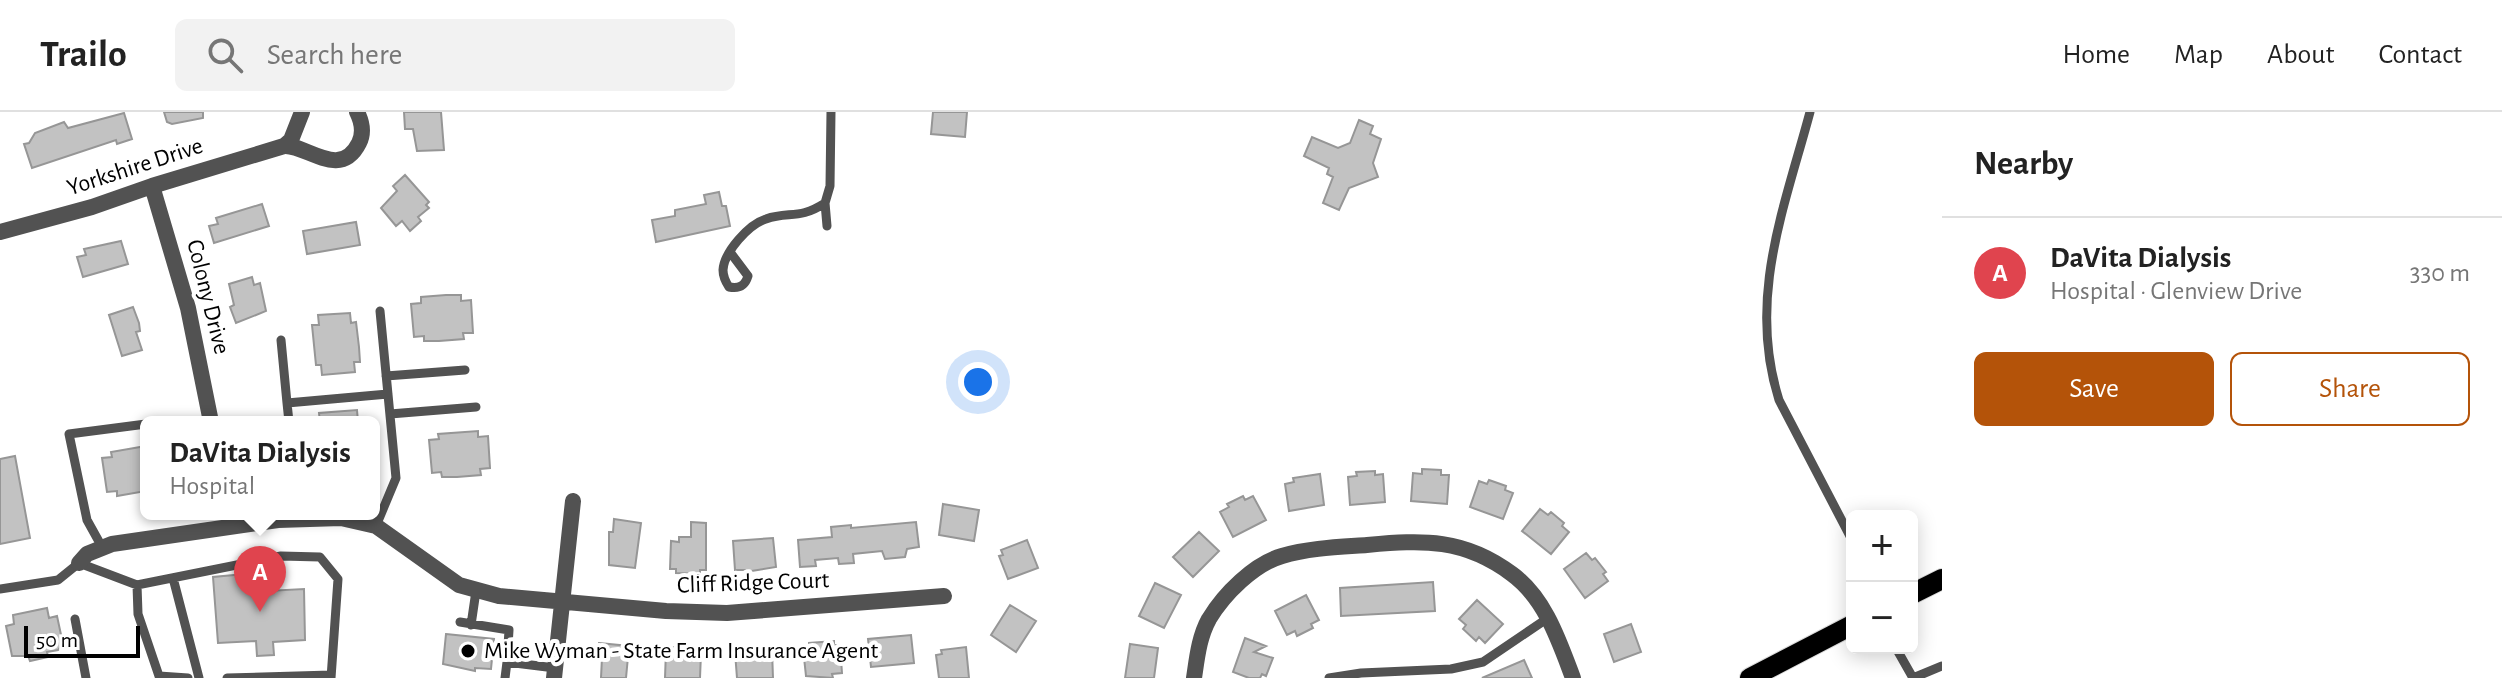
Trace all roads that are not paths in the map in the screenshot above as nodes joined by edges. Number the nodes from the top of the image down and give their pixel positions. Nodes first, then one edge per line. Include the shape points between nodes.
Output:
1 (302, 112) edge
2 (357, 112) edge
3 (831, 112) edge
4 (1810, 112) edge
5 (284, 146) junction
6 (152, 186) junction
7 (825, 203) junction
8 (827, 226) dead end
9 (0, 232) edge
10 (730, 252) dead end
11 (380, 311) dead end
12 (281, 340) dead end
13 (465, 370) dead end
14 (386, 376) junction
15 (388, 394) junction
16 (287, 403) junction
17 (476, 407) dead end
18 (390, 414) junction
19 (210, 416) edge
20 (288, 416) edge
21 (140, 425) edge
22 (573, 501) dead end
23 (380, 516) edge
24 (226, 520) edge
25 (350, 520) edge
26 (378, 520) edge
27 (376, 526) junction
28 (1846, 528) edge
29 (102, 547) junction
30 (79, 563) junction
31 (173, 578) junction
32 (1942, 579) edge
33 (137, 585) junction
34 (0, 589) edge
35 (476, 591) junction
36 (1918, 591) edge
37 (944, 596) dead end
38 (563, 600) junction
39 (1548, 618) junction
40 (75, 619) dead end
41 (1846, 628) edge
42 (1899, 654) edge
43 (507, 662) junction
44 (1942, 666) edge
45 (555, 673) edge
46 (331, 676) edge
47 (86, 678) edge
48 (188, 678) edge
49 (199, 678) edge
50 (227, 678) edge
51 (505, 678) edge
52 (1194, 678) edge
53 (1329, 678) edge
54 (1573, 678) edge
55 (1750, 678) edge
56 (1912, 678) edge

1 - 5 street
2 - 5 street via 361,138 351,153 330,160
3 - 7 lane
4 - 28 lane via 1769,264 1768,348 1779,400
5 - 6 street, Yorkshire Drive
6 - 9 street, Yorkshire Drive
6 - 19 street, Colony Drive via 188,308
7 - 8 lane
7 - 10 lane via 797,216 766,218
11 - 14 lane
12 - 16 lane
13 - 14 lane
14 - 15 lane
15 - 16 lane
15 - 18 lane
16 - 20 lane
17 - 18 lane
18 - 23 lane via 396,478
21 - 29 lane via 69,434 87,520
22 - 38 street
24 - 29 street
25 - 27 street
26 - 27 lane
27 - 35 street, Cliff Ridge Court via 443,575
29 - 30 street
30 - 33 lane
30 - 34 lane via 58,580
31 - 33 lane
31 - 46 lane via 281,556 320,557 338,579
31 - 49 lane
32 - 36 main road
33 - 48 lane via 138,614 159,676
35 - 38 street, Cliff Ridge Court
35 - 43 lane via 466,624 509,630
37 - 38 street, Cliff Ridge Court via 727,613
38 - 45 street
39 - 52 street via 1514,575 1468,548 1416,540 1305,551 1257,568 1223,601 1199,645
39 - 53 lane via 1483,662
39 - 54 street
40 - 47 lane
41 - 55 main road
42 - 56 lane
43 - 45 lane
43 - 51 lane
44 - 56 lane
46 - 50 lane

